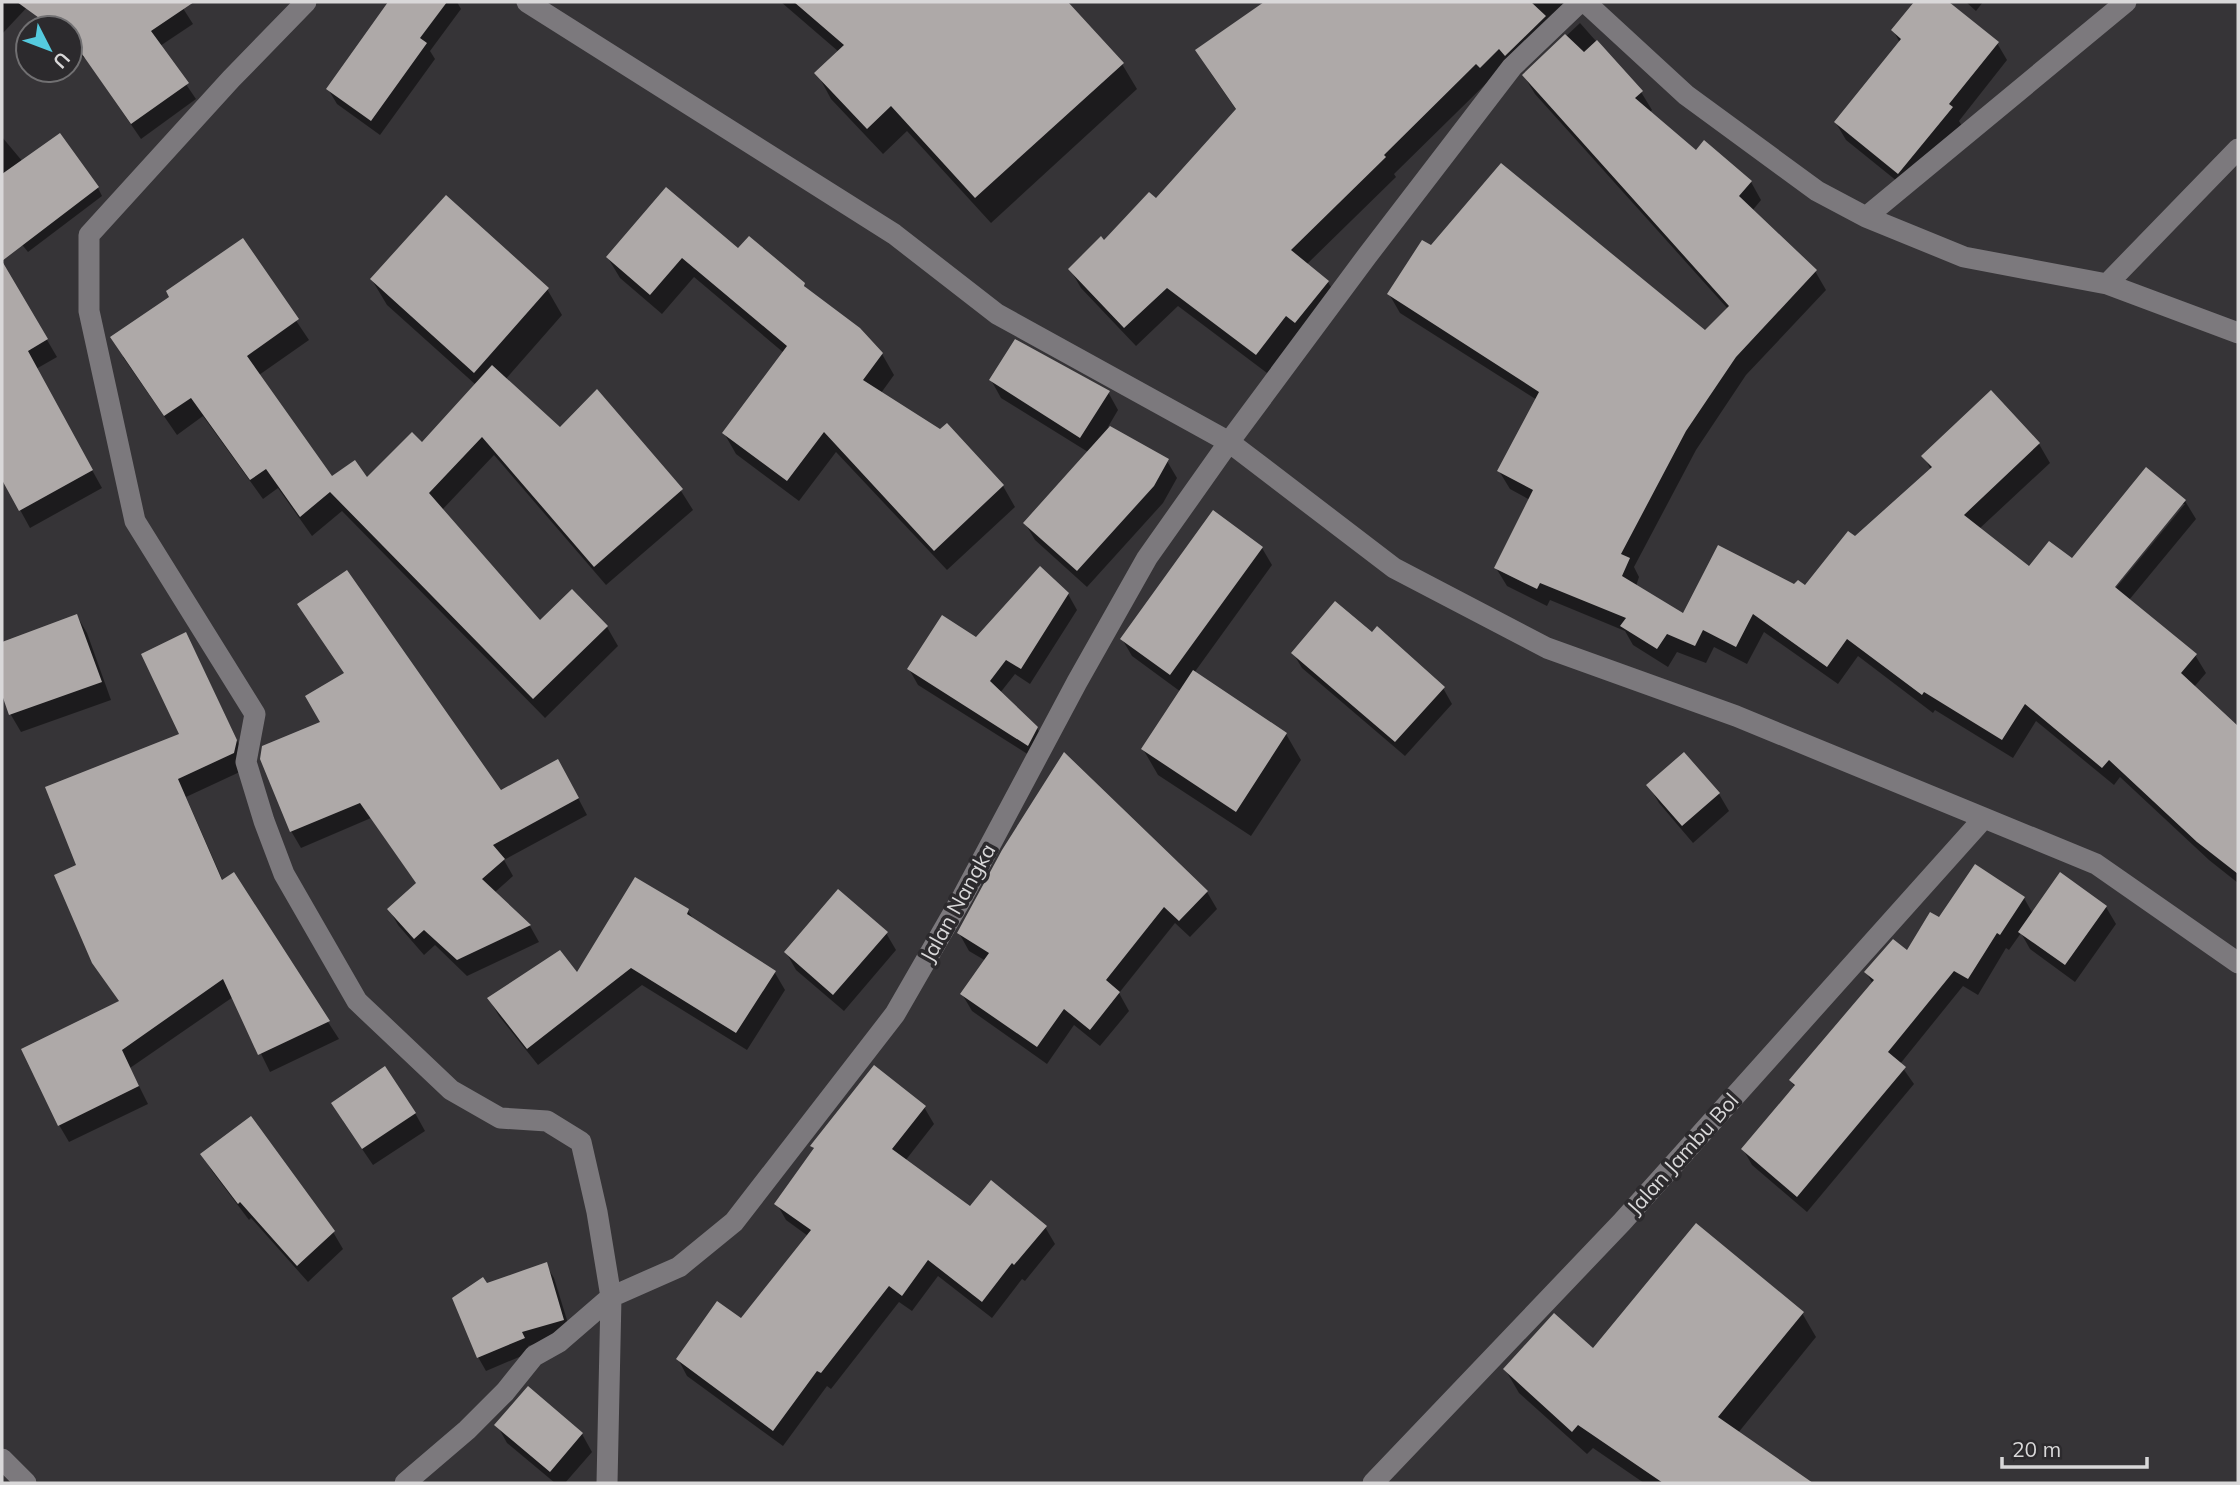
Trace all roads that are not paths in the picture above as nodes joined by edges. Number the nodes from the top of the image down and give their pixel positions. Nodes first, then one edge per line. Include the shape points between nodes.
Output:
1 (306, 2) edge
2 (527, 2) edge
3 (1583, 2) edge
4 (2126, 2) edge
5 (2238, 149) edge
6 (1866, 217) junction
7 (2107, 284) junction
8 (2238, 332) edge
9 (1229, 442) junction
10 (1984, 818) junction
11 (2238, 963) edge
12 (611, 1297) junction
13 (2, 1459) edge
14 (26, 1483) edge
15 (405, 1483) edge
16 (607, 1483) edge
17 (1373, 1483) edge

1 - 12 street via 89,235 89,311 135,521 256,714 246,762 264,821 284,874 357,1001 451,1090 499,1118 547,1121 581,1142
2 - 9 street via 894,234 997,314
3 - 6 street via 1686,95 1817,191
3 - 9 street, Jalan Nangka via 1512,67
4 - 6 street
5 - 7 street
6 - 7 street via 1964,257
7 - 8 street
9 - 10 street via 1394,568 1547,648 1736,716
9 - 12 street, Jalan Nangka via 1147,558 895,1014 734,1222 680,1267
10 - 11 street via 2096,864
10 - 17 street, Jalan Jambu Bol via 1622,1222
12 - 15 street, Jalan Nangka via 559,1342 534,1356 495,1402
12 - 16 street
13 - 14 street

